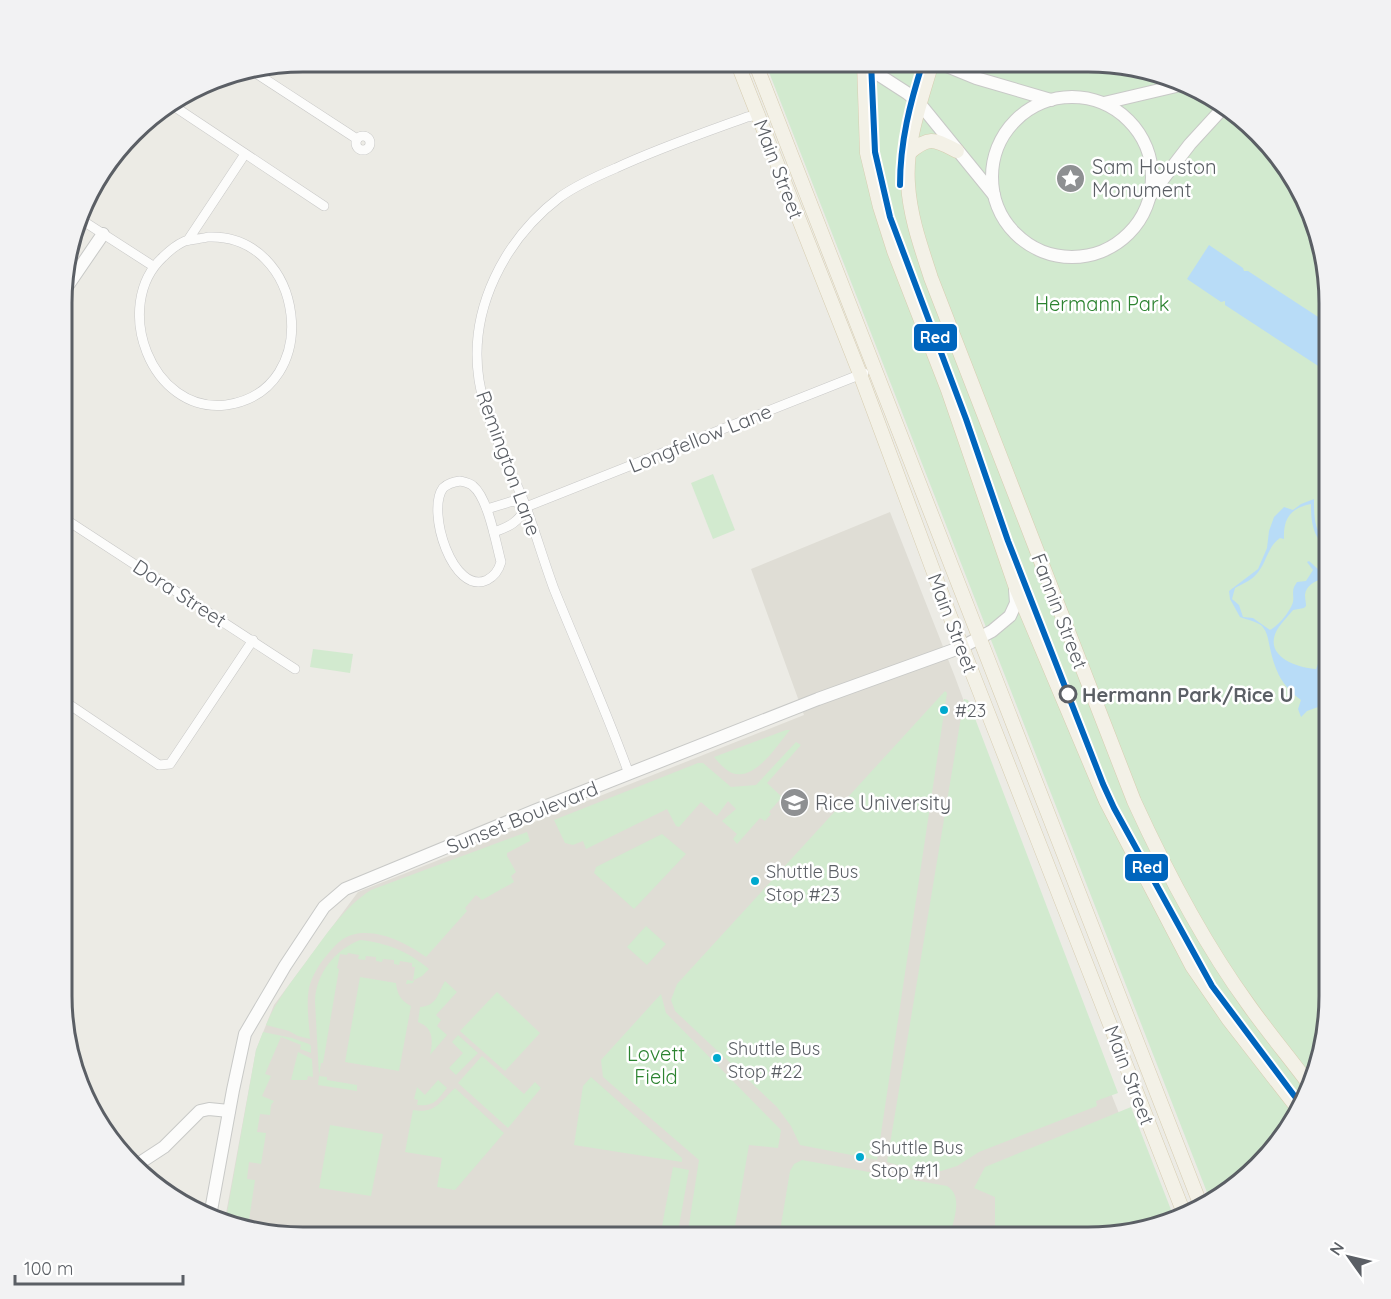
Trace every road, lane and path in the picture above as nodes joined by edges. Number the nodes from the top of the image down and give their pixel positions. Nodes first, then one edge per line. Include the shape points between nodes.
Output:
1 (741, 72) edge
2 (759, 72) edge
3 (862, 72) edge
4 (876, 72) edge
5 (929, 72) edge
6 (961, 72) edge
7 (260, 76) edge
8 (1170, 87) edge
9 (1051, 99) junction
10 (1104, 103) junction
11 (920, 104) junction
12 (178, 109) edge
13 (1219, 113) edge
14 (758, 115) junction
15 (357, 139) dead end
16 (957, 151) junction
17 (909, 153) junction
18 (245, 154) junction
19 (994, 195) junction
20 (1150, 197) junction
21 (324, 206) dead end
22 (86, 223) edge
23 (103, 234) junction
24 (188, 240) junction
25 (153, 266) junction
26 (73, 277) edge
27 (874, 369) junction
28 (861, 374) junction
29 (526, 507) junction
30 (486, 509) junction
31 (72, 523) edge
32 (494, 532) junction
33 (1015, 585) junction
34 (254, 640) junction
35 (979, 640) junction
36 (962, 647) junction
37 (295, 669) dead end
38 (72, 706) edge
39 (629, 774) junction
40 (1304, 1077) edge
41 (1293, 1102) edge
42 (229, 1112) junction
43 (142, 1161) edge
44 (1198, 1199) edge
45 (1181, 1207) edge
46 (212, 1208) edge

1 - 14 main road, Main Street
2 - 27 main road, Main Street
3 - 33 main road, Fannin Street via 867,153 880,207
4 - 11 main road
5 - 11 main road, Fannin Street
6 - 9 main road
7 - 15 street
8 - 10 main road
9 - 10 main road via 1078,97
9 - 19 main road via 1018,118 1004,134 992,174
10 - 20 main road via 1125,117 1141,136 1150,159
11 - 16 main road
11 - 17 main road, Fannin Street
12 - 18 street
13 - 20 main road
14 - 28 main road, Main Street
14 - 29 street, Remington Lane via 588,180 539,214 501,264 480,324 479,379 492,425
16 - 17 main road via 929,140
16 - 19 main road
17 - 40 main road, Fannin Street via 913,223 931,278 1134,801 1220,961
18 - 21 street
18 - 24 street
19 - 20 main road via 1013,232 1029,245 1073,258 1096,254 1125,237 1138,222
22 - 23 street
23 - 25 street
23 - 26 main road
24 - 25 street
24 - 25 street via 222,237 244,243 270,263 279,277 292,326 287,359 273,382 242,400 215,405 190,400 159,375 140,334 138,316 138,303
27 - 28 street, Longfellow Lane
27 - 35 main road, Main Street
28 - 29 street, Longfellow Lane
28 - 36 main road, Main Street
29 - 30 street via 513,501
29 - 32 street via 512,526
29 - 39 street, Remington Lane via 554,588
30 - 32 street
30 - 32 street via 474,486 467,482 451,482 442,489 439,528 443,543 468,579 481,582 499,569
31 - 34 street, Dora Street
33 - 35 main road, Sunset Boulevard via 1016,603 1010,616
33 - 41 main road, Fannin Street via 1106,801 1192,966
34 - 37 street, Dora Street
34 - 38 street via 170,764 159,765
35 - 36 main road, Sunset Boulevard
35 - 44 main road, Main Street
36 - 39 main road, Sunset Boulevard
36 - 45 main road, Main Street
39 - 42 main road, Sunset Boulevard via 345,889 334,898 285,966 245,1034
42 - 43 main road via 200,1111 164,1147
42 - 46 main road, Sunset Boulevard

